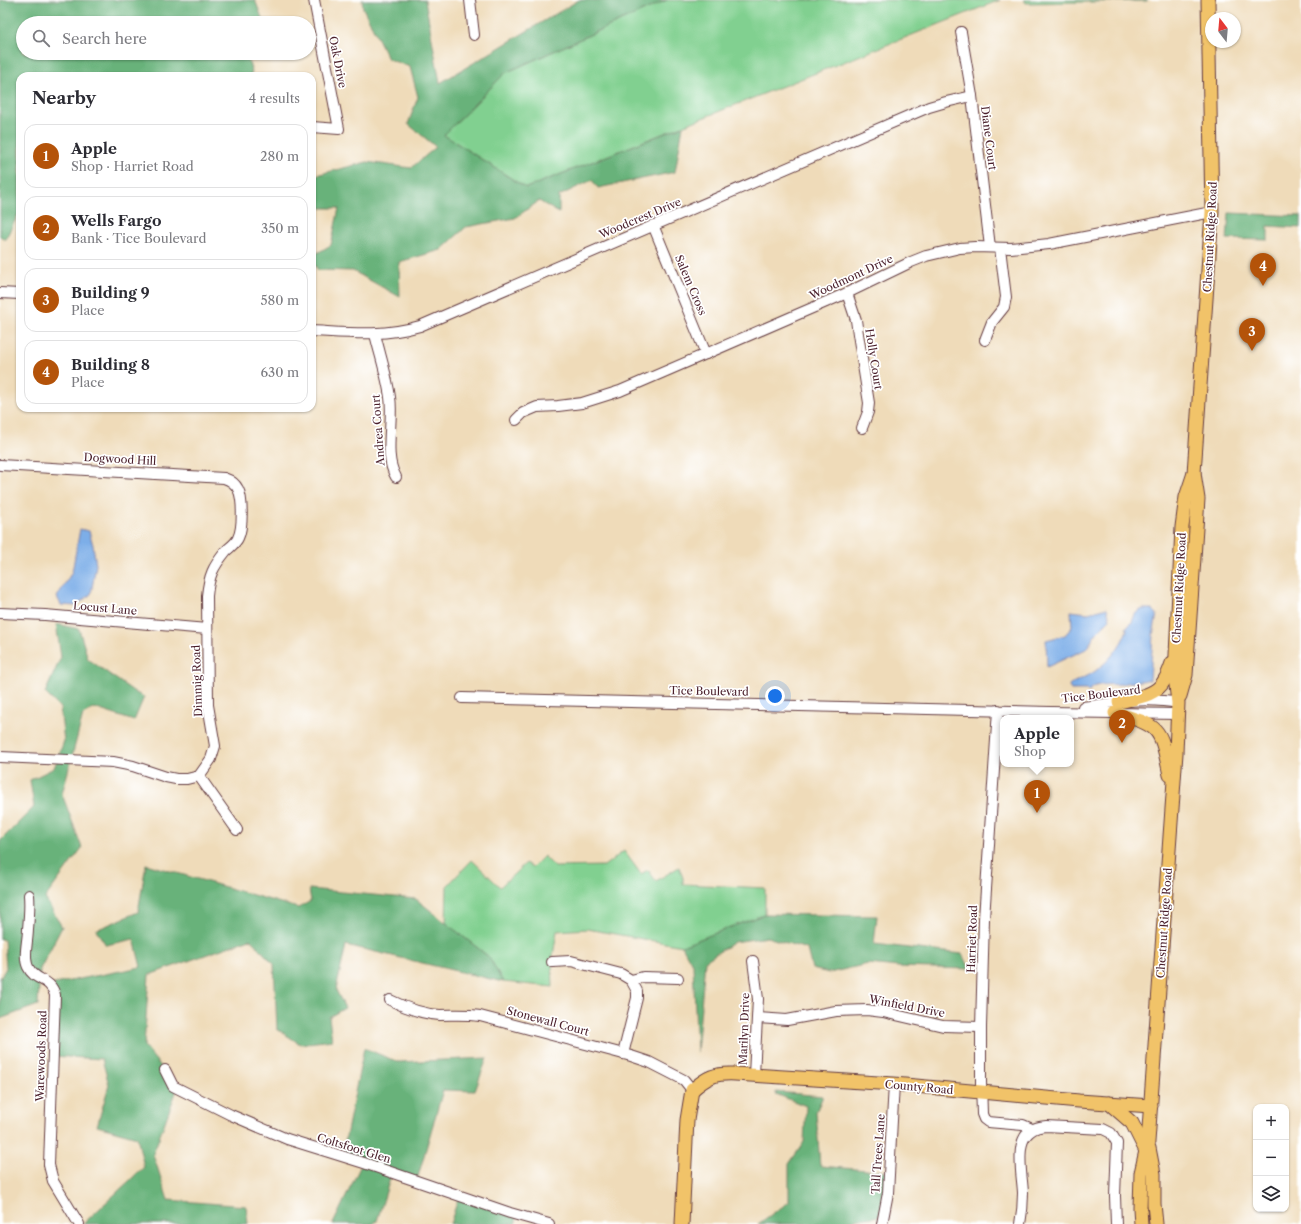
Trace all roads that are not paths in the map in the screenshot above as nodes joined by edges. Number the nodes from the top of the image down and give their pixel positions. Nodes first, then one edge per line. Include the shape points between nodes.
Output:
1 (314, 0) edge
2 (470, 0) edge
3 (1208, 0) edge
4 (961, 32) dead end
5 (474, 35) dead end
6 (972, 96) junction
7 (316, 127) edge
8 (1212, 212) junction
9 (653, 225) junction
10 (995, 247) junction
11 (0, 293) edge
12 (847, 293) junction
13 (16, 294) edge
14 (316, 331) edge
15 (375, 334) junction
16 (985, 340) dead end
17 (706, 354) junction
18 (516, 420) dead end
19 (862, 428) dead end
20 (0, 465) edge
21 (1194, 474) junction
22 (396, 477) dead end
23 (236, 485) joint
24 (0, 613) edge
25 (207, 629) junction
26 (1175, 656) junction
27 (462, 698) dead end
28 (1117, 707) junction
29 (1178, 708) junction
30 (998, 710) junction
31 (0, 757) edge
32 (199, 776) junction
33 (1173, 787) junction
34 (237, 830) dead end
35 (29, 895) dead end
36 (753, 961) dead end
37 (552, 962) dead end
38 (678, 978) dead end
39 (631, 980) junction
40 (390, 1000) dead end
41 (758, 1018) junction
42 (981, 1027) junction
43 (623, 1054) junction
44 (165, 1070) dead end
45 (754, 1075) junction
46 (894, 1084) junction
47 (692, 1090) junction
48 (981, 1092) junction
49 (1109, 1103) junction
50 (1151, 1106) junction
51 (1032, 1129) junction
52 (1147, 1146) junction
53 (79, 1224) edge
54 (549, 1224) edge
55 (682, 1224) edge
56 (882, 1224) edge
57 (1020, 1224) edge
58 (1116, 1224) edge
59 (1141, 1224) edge
60 (1156, 1224) edge

1 - 7 street, Oak Drive via 339,130
2 - 5 street
3 - 8 main road, Chestnut Ridge Road
4 - 6 street, Diane Court
6 - 9 street, Woodcrest Drive via 929,107
6 - 10 street, Diane Court
8 - 10 street, Woodmont Drive via 1032,247
8 - 21 main road, Chestnut Ridge Road
9 - 15 street, Woodcrest Drive via 420,326
9 - 17 street, Salem Cross
10 - 12 street, Woodmont Drive via 960,248 926,256
10 - 16 street, Diane Court via 1006,297 1004,307 992,322
11 - 13 street
12 - 17 street, Woodmont Drive
12 - 19 street, Holly Court via 856,320 868,403 868,412
14 - 15 street, Woodcrest Drive
15 - 22 street, Andrea Court via 390,396 390,458
17 - 18 street, Woodmont Drive via 607,396 582,403 537,407 523,413
20 - 23 street, Dogwood Hill via 224,478
21 - 26 main road, Chestnut Ridge Road via 1184,512
21 - 29 main road, Chestnut Ridge Road via 1198,499 1195,546 1186,675
23 - 25 street, Dimmig Road via 242,513 241,531 236,542 216,564 209,578
24 - 25 street, Locust Lane
25 - 32 street, Dimmig Road via 208,705 215,746 211,759
26 - 28 main road via 1164,681 1157,689
26 - 29 main road, Chestnut Ridge Road
27 - 30 street, Tice Boulevard
28 - 29 street, Tice Boulevard via 1157,700
28 - 30 street, Tice Boulevard via 1050,712
28 - 33 main road via 1146,722 1157,731 1163,742
29 - 33 main road, Chestnut Ridge Road
30 - 42 street, Harriet Road via 984,919
31 - 32 street via 113,762 176,779
32 - 34 street
33 - 50 main road, Chestnut Ridge Road
35 - 53 street, Warewoods Road via 26,954 28,966 35,976 51,984 55,995 49,1165 53,1181
36 - 41 street, Marilyn Drive via 758,991
37 - 39 street via 571,961 621,974
38 - 39 street via 643,976
39 - 43 street via 637,991 637,998
40 - 43 street, Stonewall Court via 424,1013 480,1016
41 - 42 street, Winfield Drive via 787,1020 836,1011 867,1010 943,1026
41 - 45 street, Marilyn Drive
42 - 48 street, Harriet Road
43 - 47 street, Stonewall Court via 672,1073 684,1080
44 - 54 street, Coltsfoot Glen via 173,1086 287,1140
45 - 46 main road, County Road
45 - 47 main road, County Road via 718,1074 704,1080
46 - 48 main road, County Road
46 - 56 street, Tall Trees Lane via 888,1193
47 - 55 main road via 687,1120
48 - 49 main road, County Road
48 - 51 street, Harriet Road via 982,1114 986,1121 1023,1125
49 - 50 main road, County Road
49 - 52 main road via 1132,1123
50 - 52 main road, Chestnut Ridge Road
51 - 57 street via 1024,1138 1020,1150 1023,1195
51 - 58 street via 1046,1126 1100,1129 1113,1136 1118,1147
52 - 59 main road, Chestnut Ridge Road via 1141,1173
52 - 60 main road, Chestnut Ridge Road via 1154,1174

